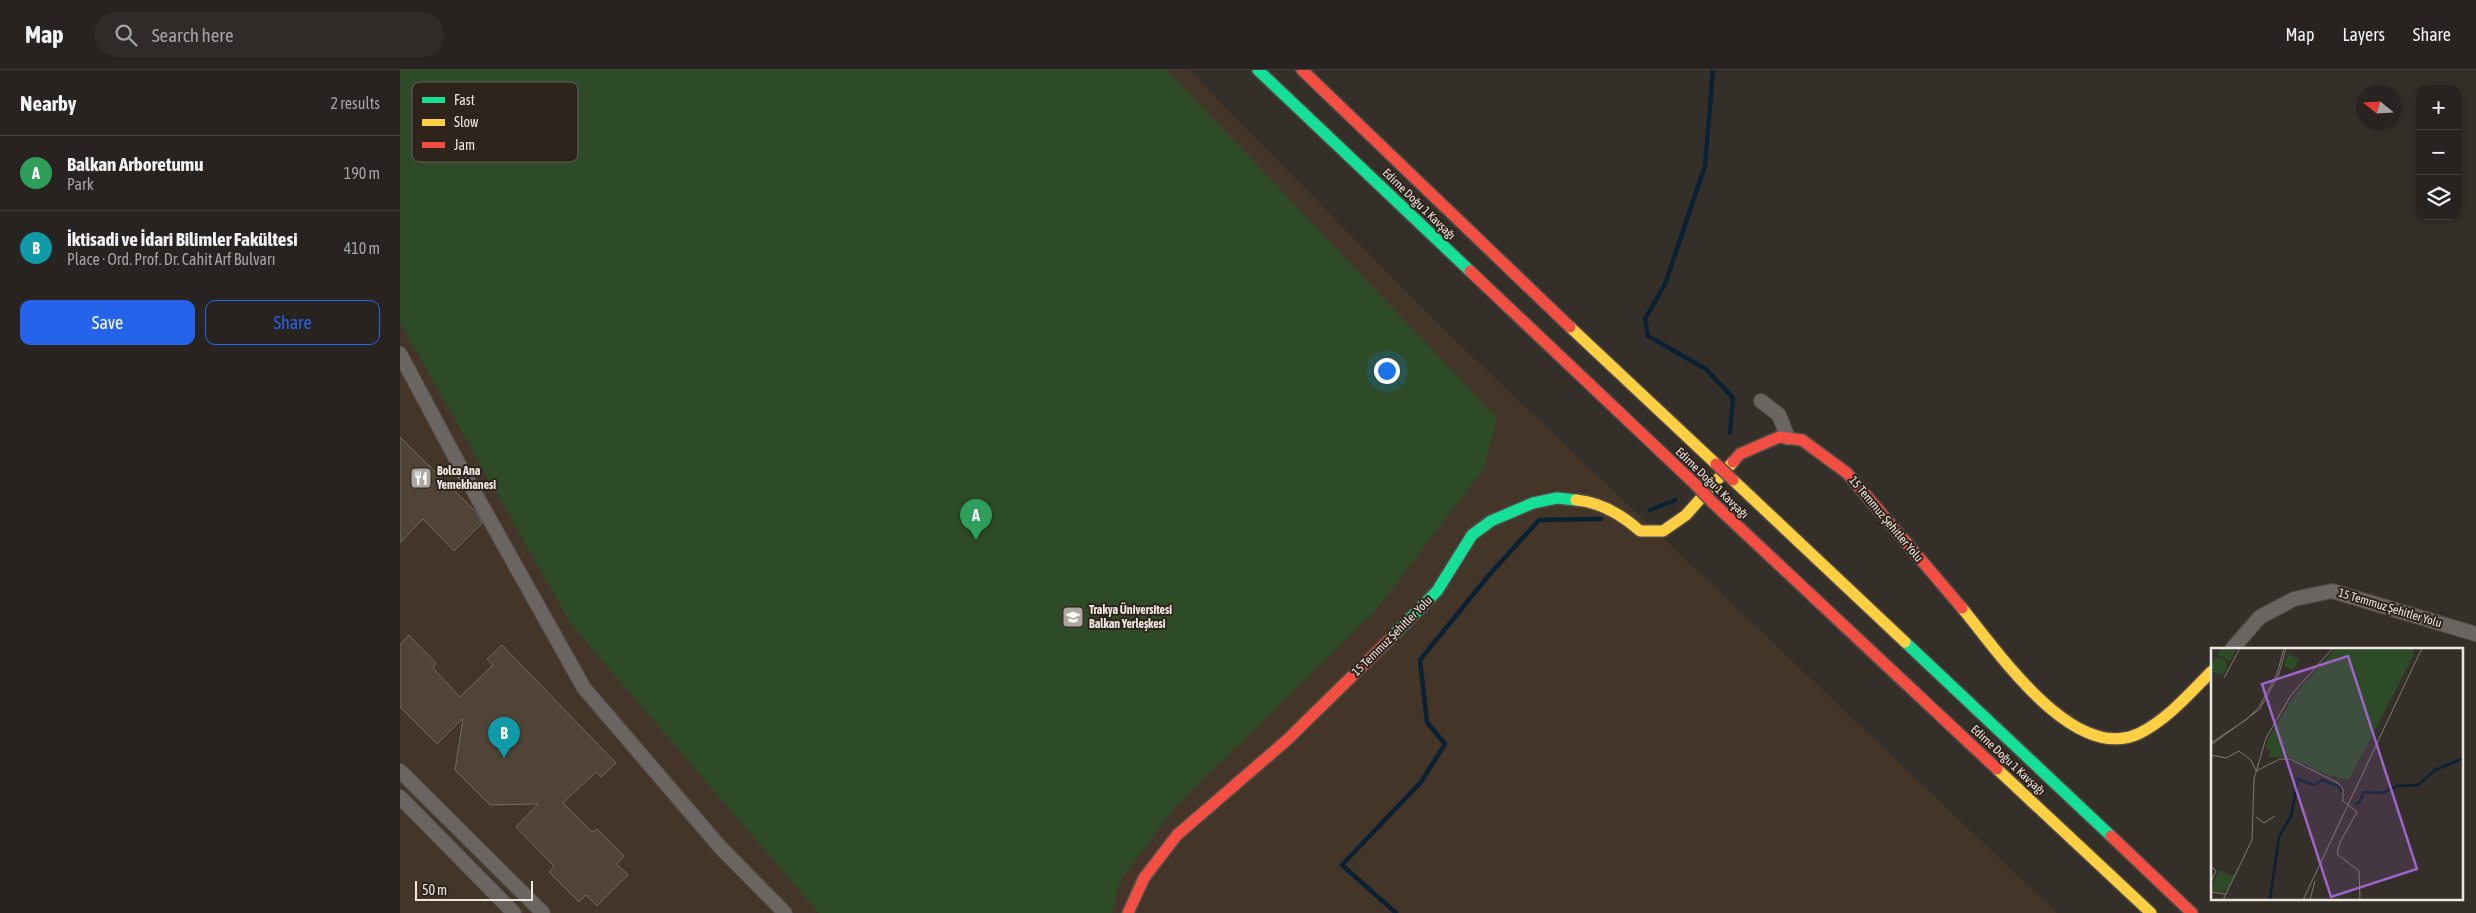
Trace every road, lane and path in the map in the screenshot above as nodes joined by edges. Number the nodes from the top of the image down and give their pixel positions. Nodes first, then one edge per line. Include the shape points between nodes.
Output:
1 (1258, 70) edge
2 (1302, 70) edge
3 (400, 354) edge
4 (1761, 401) dead end
5 (1788, 438) junction
6 (2476, 634) edge
7 (2233, 648) edge
8 (2211, 672) edge
9 (400, 770) edge
10 (400, 797) edge
11 (514, 913) edge
12 (543, 913) edge
13 (785, 913) edge
14 (1128, 913) edge
15 (2151, 913) edge
16 (2192, 913) edge

1 - 15 main road, Edirne Doğu 1 Kavşağı, bridge
2 - 16 main road, Edirne Doğu 1 Kavşağı, bridge via 1512,273
3 - 13 street via 584,688 720,847
4 - 5 street via 1779,415
5 - 8 main road, 15 Temmuz Şehitler Yolu via 1802,440 1847,473 2019,680 2065,719 2090,734 2116,740 2139,734 2162,720
5 - 14 main road, 15 Temmuz Şehitler Yolu via 1779,437 1740,454 1686,515 1664,531 1640,531 1626,519 1591,501 1558,498 1533,503 1472,535 1437,591 1408,622 1287,740 1176,835 1144,878
6 - 7 street, 15 Temmuz Şehitler Yolu via 2332,591 2294,599 2260,617
9 - 12 street
10 - 11 street

